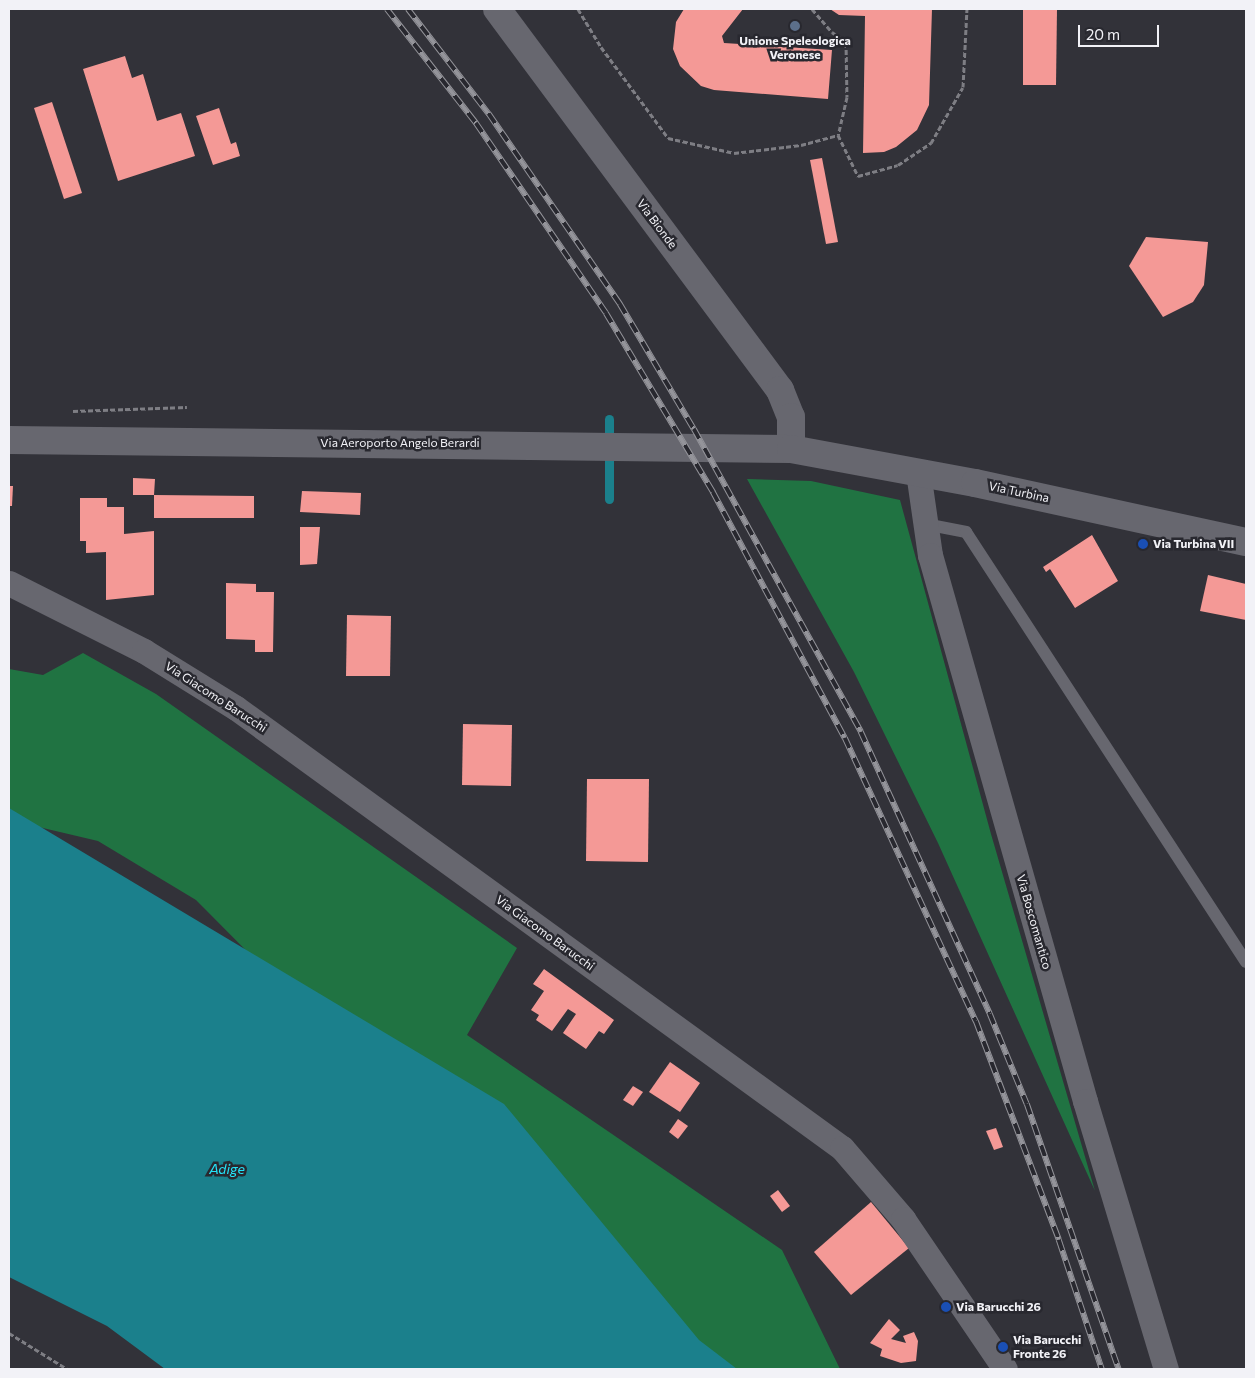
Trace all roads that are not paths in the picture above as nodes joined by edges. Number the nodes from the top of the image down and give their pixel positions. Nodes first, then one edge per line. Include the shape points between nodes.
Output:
1 (497, 9) edge
2 (9, 440) edge
3 (791, 449) junction
4 (918, 472) junction
5 (925, 524) junction
6 (1246, 542) edge
7 (9, 583) edge
8 (1246, 962) edge
9 (1005, 1369) edge
10 (1166, 1369) edge

1 - 3 street, Via Bionde via 780,390 791,417
2 - 3 street, Via Aeroporto Angelo Berardi
3 - 4 street, Via Turbina
4 - 5 street, Via Boscomantico
4 - 6 street, Via Turbina
5 - 8 lane via 966,532
5 - 10 street, Via Boscomantico via 930,555 1079,1082
7 - 9 street, Via Giacomo Barucchi via 144,651 236,708 842,1148 903,1219

